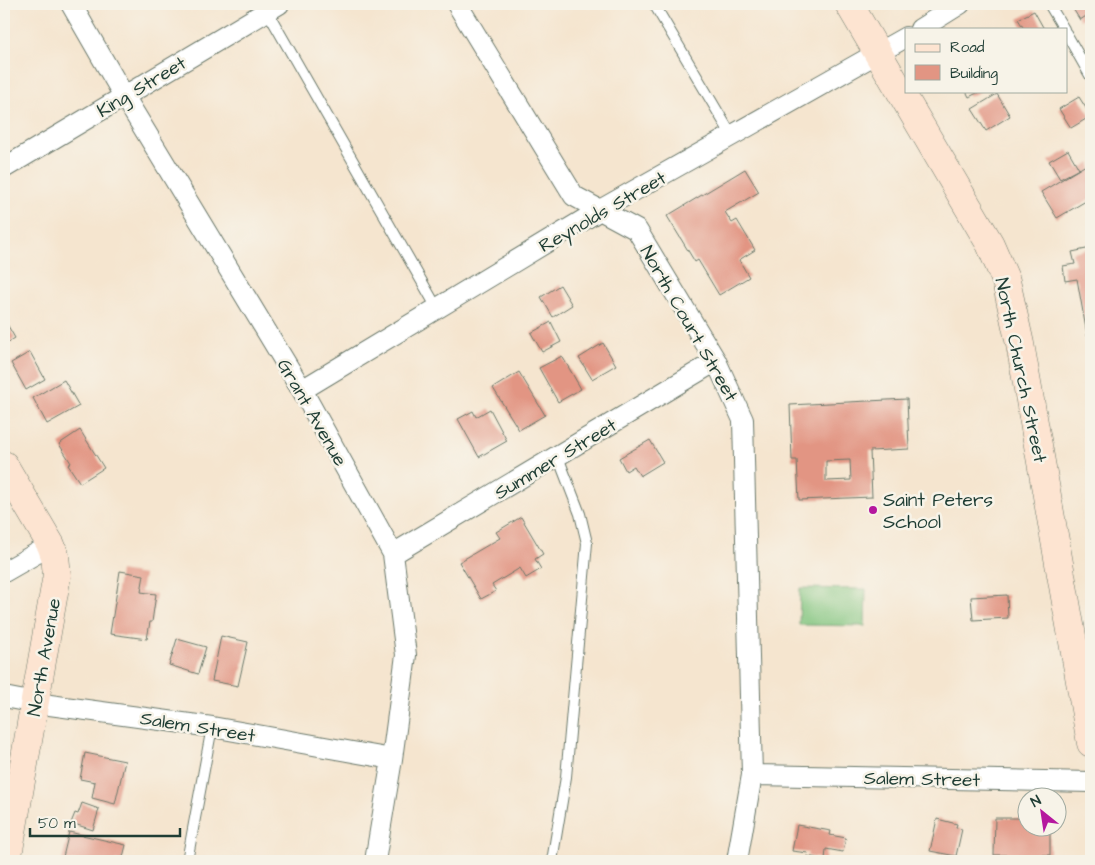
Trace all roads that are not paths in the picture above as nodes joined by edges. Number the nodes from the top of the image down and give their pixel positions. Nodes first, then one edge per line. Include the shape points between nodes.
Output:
1 (71, 4) edge
2 (457, 4) edge
3 (654, 4) edge
4 (849, 4) edge
5 (960, 4) edge
6 (1049, 4) edge
7 (270, 6) edge
8 (922, 28) edge
9 (1063, 28) edge
10 (1068, 37) edge
11 (905, 38) edge
12 (879, 54) junction
13 (1091, 77) edge
14 (124, 96) junction
15 (732, 136) junction
16 (4, 168) edge
17 (600, 210) junction
18 (437, 308) junction
19 (716, 361) junction
20 (302, 390) junction
21 (558, 457) junction
22 (4, 466) edge
23 (51, 544) junction
24 (394, 554) junction
25 (4, 572) edge
26 (4, 697) edge
27 (34, 703) junction
28 (212, 727) junction
29 (1091, 743) edge
30 (392, 759) junction
31 (752, 775) junction
32 (1091, 782) edge
33 (7, 861) edge
34 (187, 861) edge
35 (375, 861) edge
36 (552, 861) edge
37 (737, 861) edge

1 - 14 street, Grant Avenue
2 - 17 street, North Court Street via 574,196
3 - 15 lane
4 - 12 street, North Church Street
5 - 8 street
6 - 9 lane
7 - 14 street, King Street
7 - 18 lane
10 - 13 lane
11 - 12 street, Reynolds Street
12 - 15 street, Reynolds Street
12 - 29 street, North Church Street via 990,244 1006,281
14 - 16 street, King Street
14 - 20 street, Grant Avenue
15 - 17 street, Reynolds Street
17 - 18 street, Reynolds Street
17 - 19 street, North Court Street via 637,230
18 - 20 street, Reynolds Street
19 - 21 street, Summer Street
19 - 31 street, North Court Street via 743,420
20 - 24 street, Grant Avenue
21 - 24 street, Summer Street
21 - 36 lane via 580,514 587,543 566,777
22 - 23 street, North Avenue
23 - 25 street
23 - 27 street, North Avenue via 57,575
24 - 30 street, Grant Avenue via 406,655
26 - 27 street, Salem Street
27 - 28 street, Salem Street
27 - 33 street, North Avenue
28 - 30 street, Salem Street
28 - 34 lane
30 - 35 street, Grant Avenue
31 - 32 street, Salem Street
31 - 37 street, North Court Street

